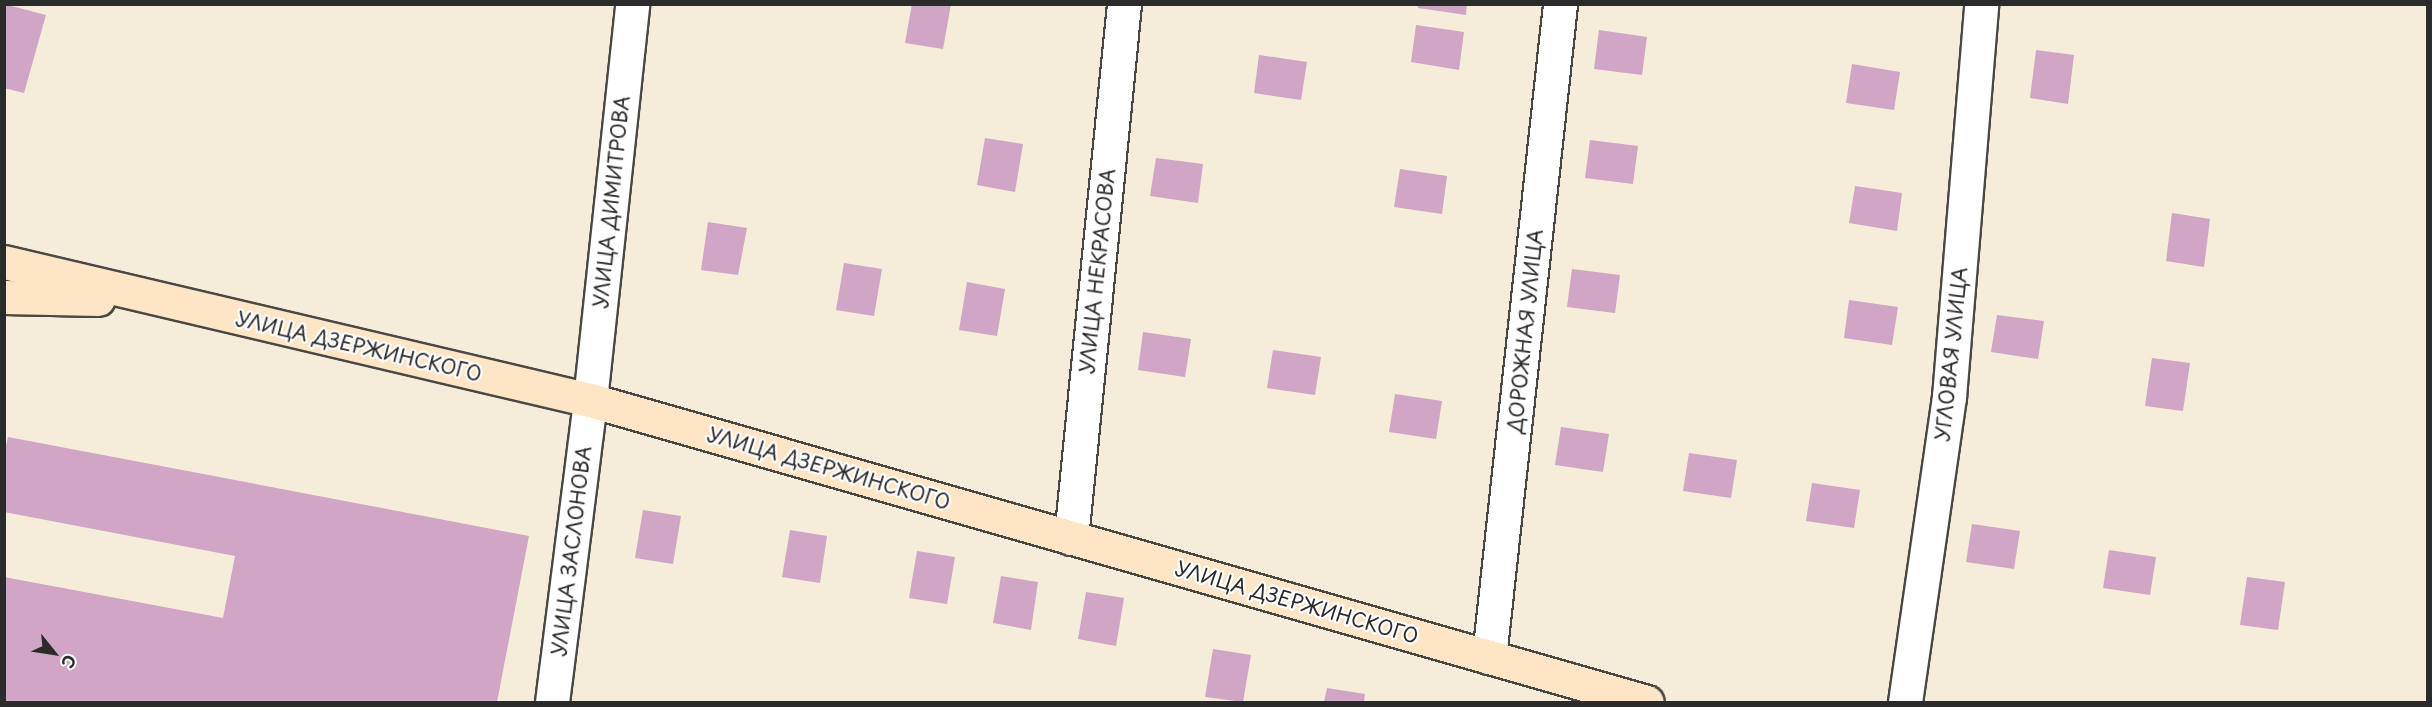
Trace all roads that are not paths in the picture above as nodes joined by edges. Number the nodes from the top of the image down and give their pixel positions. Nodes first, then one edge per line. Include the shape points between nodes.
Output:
1 (632, 4) edge
2 (1124, 4) edge
3 (1560, 4) edge
4 (1982, 4) edge
5 (4, 262) edge
6 (4, 297) edge
7 (165, 300) junction
8 (590, 400) junction
9 (1071, 538) junction
10 (1489, 657) junction
11 (552, 702) edge
12 (1647, 702) edge
13 (1905, 702) edge

1 - 8 street, УЛИЦА ДИМИТРОВА
2 - 9 street, УЛИЦА НЕКРАСОВА
3 - 10 street, ДОРОЖНАЯ УЛИЦА
4 - 13 street, УГЛОВАЯ УЛИЦА via 1949,397
5 - 7 main road, УЛИЦА ДЗЕРЖИНСКОГО
6 - 7 main road
7 - 8 main road, УЛИЦА ДЗЕРЖИНСКОГО
8 - 9 main road, УЛИЦА ДЗЕРЖИНСКОГО
8 - 11 street, УЛИЦА ЗАСЛОНОВА
9 - 10 main road, УЛИЦА ДЗЕРЖИНСКОГО
10 - 12 main road, УЛИЦА ДЗЕРЖИНСКОГО

